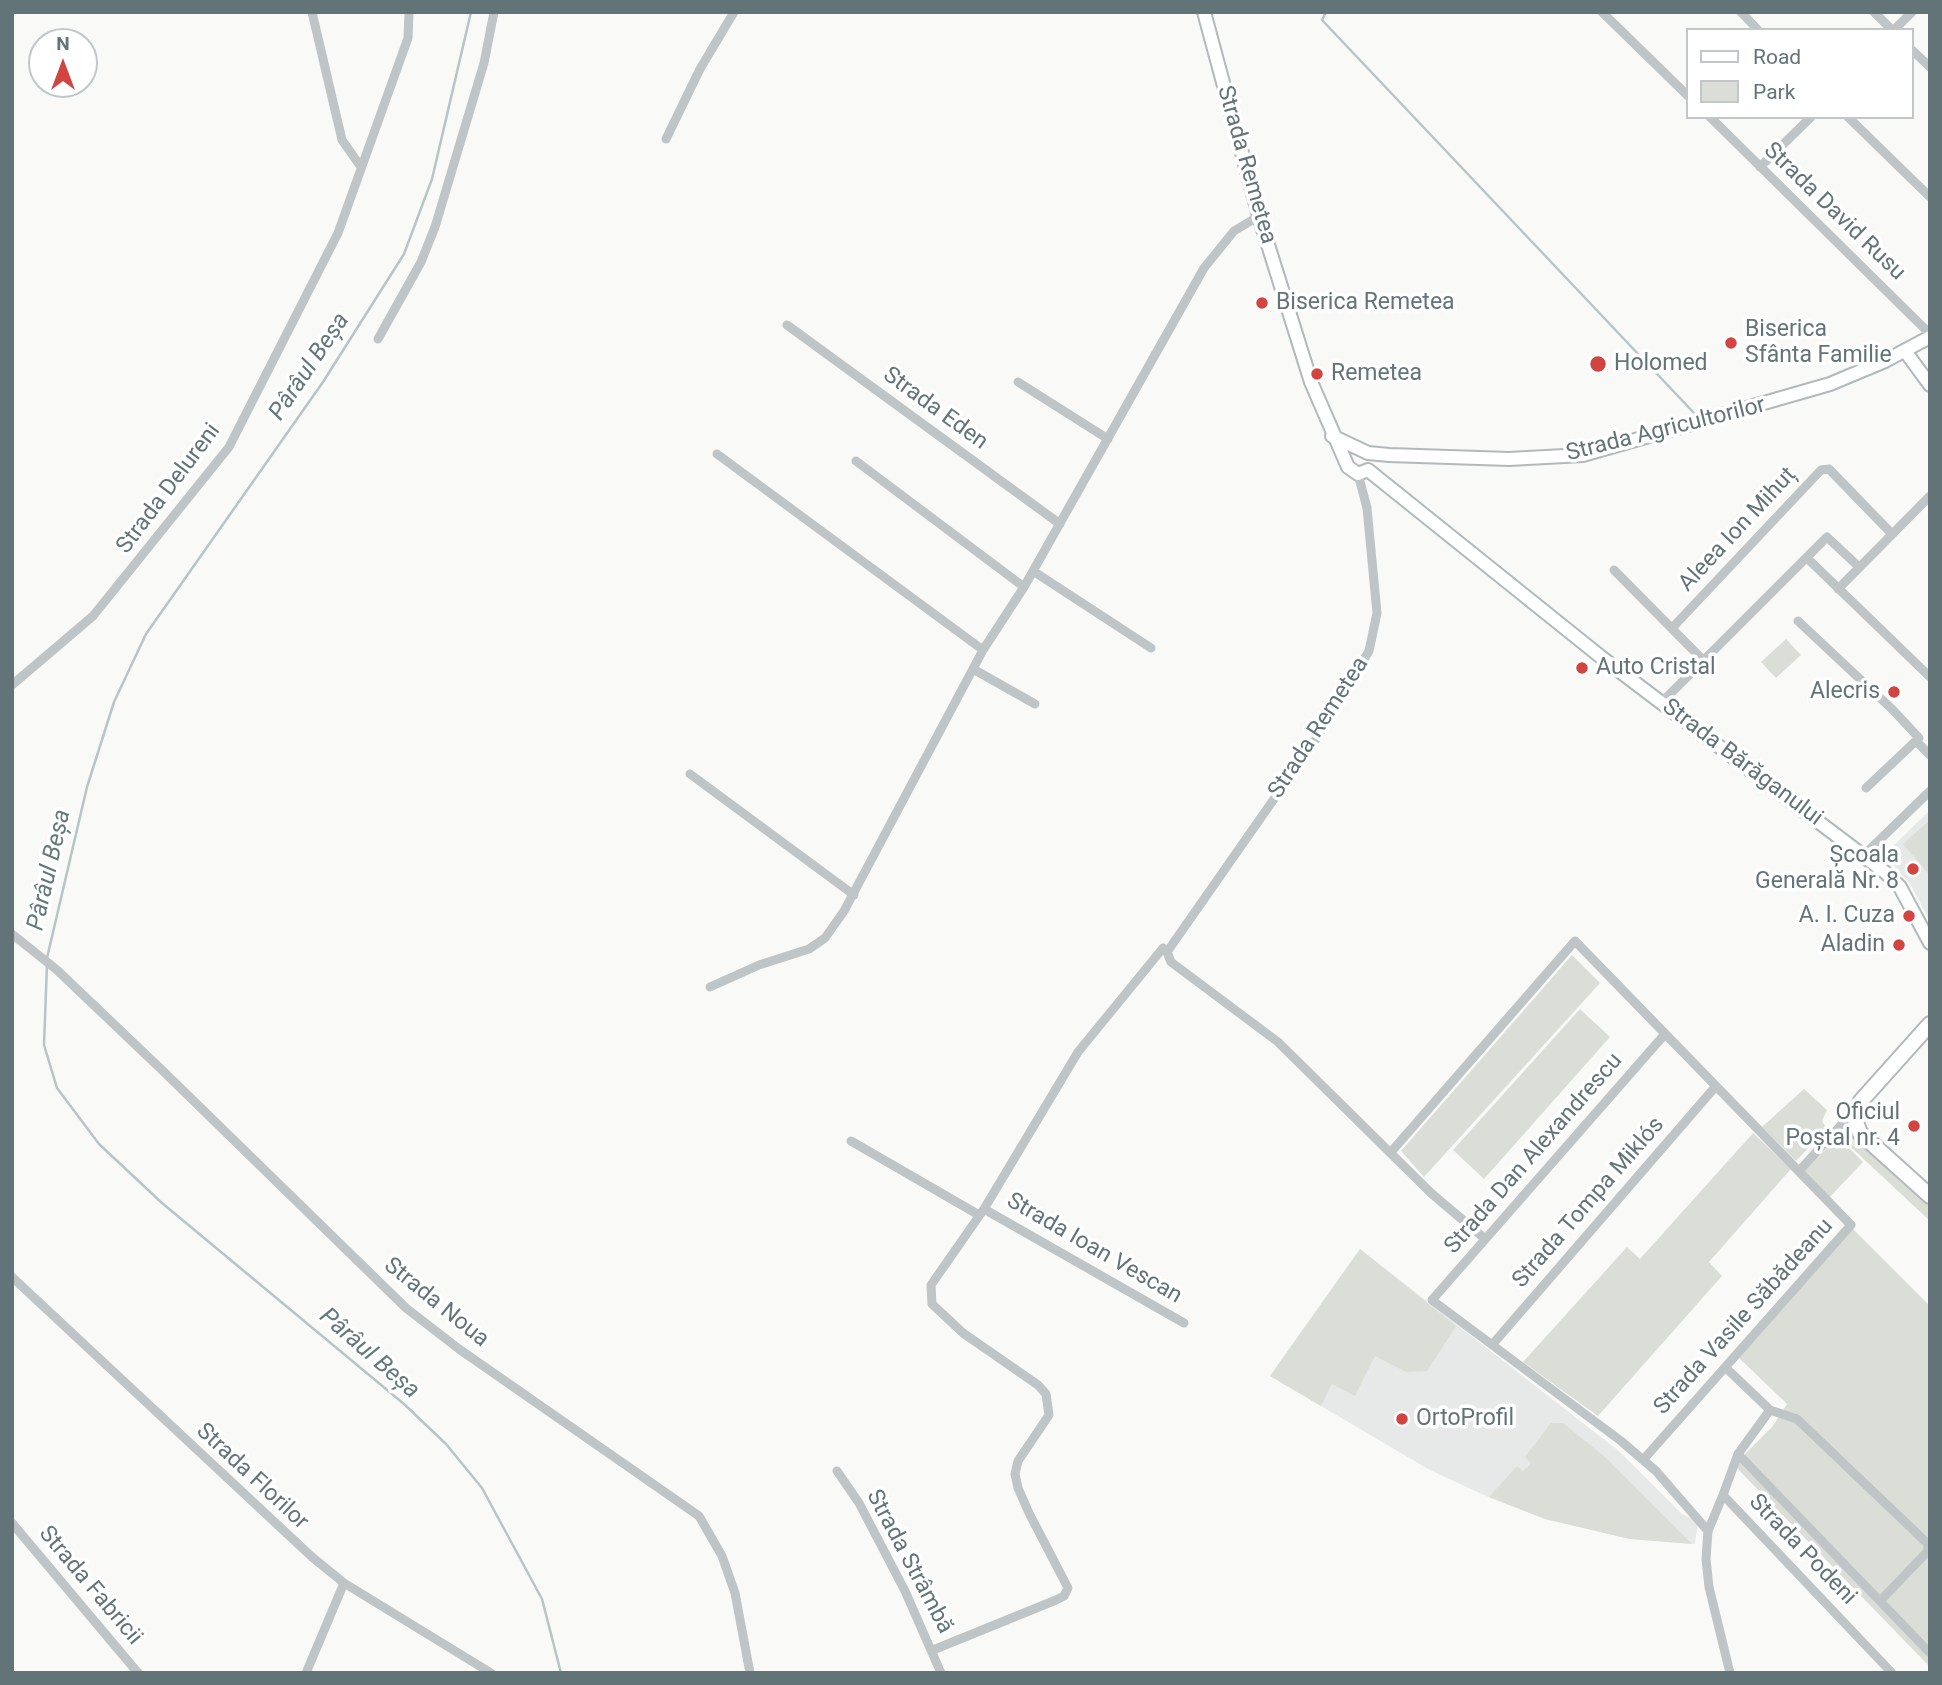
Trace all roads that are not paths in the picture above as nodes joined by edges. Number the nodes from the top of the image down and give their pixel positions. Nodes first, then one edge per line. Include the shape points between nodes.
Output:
1 (312, 12) edge
2 (409, 12) edge
3 (494, 12) edge
4 (734, 12) edge
5 (1204, 12) edge
6 (1602, 12) edge
7 (1741, 12) edge
8 (1874, 12) edge
9 (1912, 12) edge
10 (1756, 28) edge
11 (1891, 28) edge
12 (1895, 28) edge
13 (1914, 52) edge
14 (1930, 67) edge
15 (1686, 94) edge
16 (1712, 119) edge
17 (1809, 119) edge
18 (1850, 119) edge
19 (666, 139) dead end
20 (361, 167) junction
21 (1760, 167) junction
22 (1930, 197) edge
23 (1259, 216) junction
24 (788, 325) dead end
25 (1930, 336) edge
26 (378, 339) dead end
27 (1905, 351) junction
28 (1018, 382) dead end
29 (1930, 385) edge
30 (1332, 436) junction
31 (1108, 439) junction
32 (717, 454) dead end
33 (1347, 459) joint
34 (856, 461) dead end
35 (1365, 462) junction
36 (1930, 496) edge
37 (1060, 524) junction
38 (1892, 534) junction
39 (1807, 558) junction
40 (1859, 567) junction
41 (1614, 570) dead end
42 (1033, 571) junction
43 (1024, 587) junction
44 (1839, 589) junction
45 (1798, 621) dead end
46 (1673, 627) junction
47 (1151, 648) dead end
48 (983, 650) junction
49 (1704, 661) junction
50 (973, 669) junction
51 (1930, 677) edge
52 (12, 685) edge
53 (1662, 702) junction
54 (1035, 704) dead end
55 (1916, 741) junction
56 (1930, 755) edge
57 (690, 774) dead end
58 (1866, 788) dead end
59 (1930, 791) edge
60 (1863, 856) junction
61 (854, 895) junction
62 (12, 934) edge
63 (1930, 943) edge
64 (1167, 952) junction
65 (710, 987) dead end
66 (1930, 1024) edge
67 (1665, 1034) junction
68 (1716, 1086) junction
69 (1854, 1117) junction
70 (851, 1141) dead end
71 (1391, 1152) junction
72 (1799, 1171) junction
73 (1930, 1196) edge
74 (982, 1212) junction
75 (1484, 1238) junction
76 (12, 1277) edge
77 (1185, 1323) dead end
78 (1492, 1345) junction
79 (1725, 1367) junction
80 (1770, 1410) junction
81 (1738, 1454) junction
82 (1643, 1460) junction
83 (836, 1471) dead end
84 (1723, 1495) junction
85 (12, 1524) edge
86 (1708, 1531) junction
87 (344, 1583) junction
88 (1880, 1601) junction
89 (933, 1650) junction
90 (1930, 1653) edge
91 (138, 1673) edge
92 (306, 1673) edge
93 (491, 1673) edge
94 (750, 1673) edge
95 (941, 1673) edge
96 (1730, 1673) edge
97 (1892, 1673) edge

1 - 20 street via 342,140
2 - 20 street, Strada Delureni via 408,37
3 - 26 street via 484,63 435,227
4 - 19 street
5 - 23 street, Strada Remetea
6 - 15 street
7 - 10 street
8 - 11 street
9 - 12 street
13 - 14 street
16 - 21 street, Strada David Rusu
17 - 21 street
18 - 22 street
20 - 52 street, Strada Delureni via 338,233 229,447 93,616
21 - 25 street, Strada David Rusu
23 - 30 street, Strada Remetea via 1296,339
23 - 31 street via 1234,231 1205,268
24 - 37 street, Strada Eden
25 - 27 street, Strada Agricultorilor
27 - 29 street
27 - 35 street, Strada Agricultorilor via 1795,396 1583,455 1389,455
28 - 31 street
30 - 33 street, Strada Remetea
30 - 35 street
31 - 37 street
32 - 48 street
33 - 35 street, Strada Agricultorilor via 1351,452
34 - 43 street
35 - 53 street, Strada Bărăganului via 1391,491
35 - 64 street, Strada Remetea via 1377,613 1369,651 1318,736
36 - 38 street
37 - 42 street
38 - 40 street
38 - 46 street, Aleea Ion Mihuț via 1829,469 1821,470
39 - 40 street via 1827,537
39 - 44 street
39 - 49 street
40 - 44 street
41 - 46 street
42 - 43 street
42 - 47 street
43 - 48 street
44 - 51 street
45 - 55 street via 1893,710 1919,738
46 - 49 street
48 - 50 street
49 - 53 street
50 - 54 street
50 - 61 street
53 - 60 street, Strada Bărăganului
55 - 56 street
55 - 58 street
57 - 61 street
59 - 60 street
60 - 63 street, Strada Bărăganului via 1900,887
61 - 65 street via 825,938 809,949
62 - 94 street, Strada Noua via 57,970 406,1308 699,1516 722,1556 735,1592
64 - 71 street via 1171,962 1278,1042
64 - 74 street, Strada Ioan Vescan via 1163,948 1078,1052
66 - 69 main road via 1861,1101
67 - 68 street, Strada Vasile Săbădeanu
67 - 71 street, Strada Vasile Săbădeanu via 1575,941
67 - 75 street, Strada Dan Alexandrescu
68 - 72 street, Strada Vasile Săbădeanu
68 - 78 street, Strada Tompa Miklós
69 - 72 street
69 - 73 main road via 1860,1133
70 - 74 street, Strada Ioan Vescan
71 - 75 street
72 - 79 street, Strada Vasile Săbădeanu via 1852,1226
74 - 77 street, Strada Ioan Vescan
74 - 89 street, Strada Ioan Vescan via 931,1284 929,1294 932,1304 963,1333 1046,1394 1049,1415 1018,1461 1015,1474 1029,1513 1068,1588 1056,1601
75 - 78 street, Strada Dan Alexandrescu via 1432,1300
76 - 87 street, Strada Florilor via 285,1534
78 - 82 street
79 - 80 street
79 - 82 street, Strada Vasile Săbădeanu
80 - 81 street
80 - 88 street via 1797,1419 1928,1544 1928,1551
81 - 84 street
81 - 88 street
82 - 86 street
83 - 89 street, Strada Strâmbă via 859,1503
84 - 86 street, Strada Podeni
84 - 97 street, Strada Podeni
85 - 91 street, Strada Fabricii
86 - 96 street, Strada Podeni via 1709,1587
87 - 92 street
87 - 93 street, Strada Florilor
88 - 90 street
89 - 95 street, Strada Strâmbă

